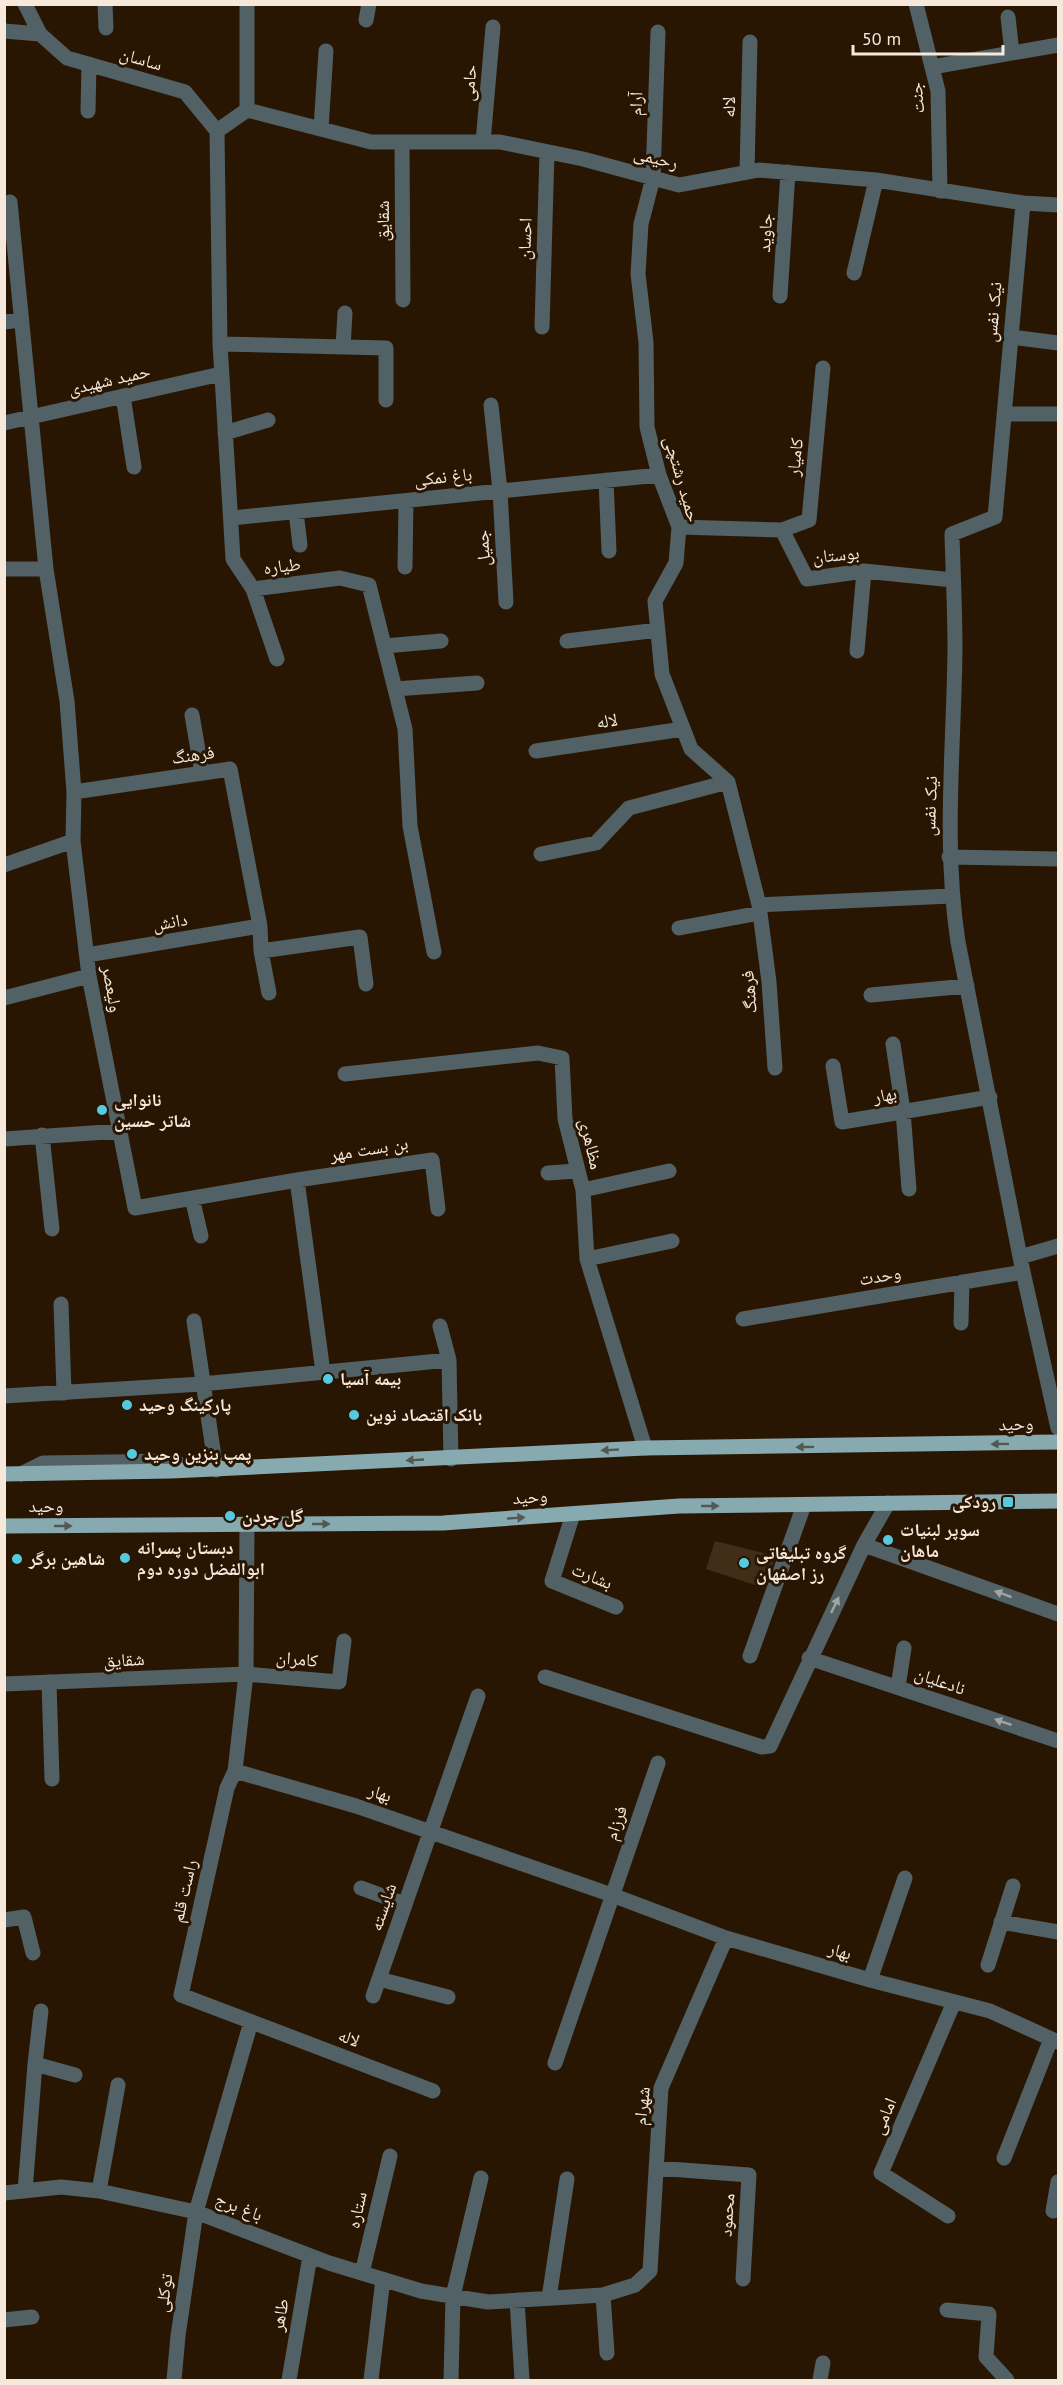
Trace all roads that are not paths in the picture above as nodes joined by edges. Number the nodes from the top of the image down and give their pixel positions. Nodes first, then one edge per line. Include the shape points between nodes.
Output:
1 (25, 4) edge
2 (105, 4) edge
3 (247, 4) edge
4 (369, 4) edge
5 (916, 4) edge
6 (1008, 17) dead end
7 (366, 20) dead end
8 (493, 27) dead end
9 (106, 28) dead end
10 (4, 31) edge
11 (658, 32) dead end
12 (40, 34) junction
13 (750, 42) dead end
14 (1059, 45) edge
15 (326, 51) dead end
16 (1012, 53) junction
17 (88, 64) junction
18 (932, 67) junction
19 (247, 110) junction
20 (88, 111) dead end
21 (321, 129) junction
22 (217, 131) junction
23 (402, 142) junction
24 (483, 142) junction
25 (547, 152) junction
26 (747, 172) junction
27 (788, 172) junction
28 (653, 178) junction
29 (876, 180) junction
30 (940, 190) junction
31 (10, 202) dead end
32 (1023, 203) junction
33 (1059, 205) edge
34 (854, 273) dead end
35 (780, 296) dead end
36 (403, 300) dead end
37 (345, 313) dead end
38 (21, 320) junction
39 (4, 322) edge
40 (542, 327) dead end
41 (1011, 337) junction
42 (1059, 343) edge
43 (220, 344) junction
44 (343, 347) junction
45 (823, 369) dead end
46 (221, 374) junction
47 (123, 396) junction
48 (386, 400) dead end
49 (490, 405) dead end
50 (1004, 414) junction
51 (1059, 414) edge
52 (31, 418) junction
53 (268, 420) dead end
54 (4, 423) edge
55 (225, 433) junction
56 (134, 467) dead end
57 (659, 475) junction
58 (606, 480) junction
59 (500, 491) junction
60 (406, 501) junction
61 (296, 512) junction
62 (232, 518) junction
63 (679, 526) junction
64 (782, 530) junction
65 (300, 545) dead end
66 (609, 551) dead end
67 (405, 567) dead end
68 (4, 569) edge
69 (46, 569) junction
70 (864, 571) junction
71 (953, 580) junction
72 (253, 590) junction
73 (506, 602) dead end
74 (658, 630) junction
75 (441, 641) dead end
76 (567, 641) dead end
77 (385, 646) junction
78 (857, 651) dead end
79 (277, 659) dead end
80 (477, 683) dead end
81 (395, 689) junction
82 (192, 715) dead end
83 (683, 729) junction
84 (536, 751) dead end
85 (202, 773) junction
86 (728, 782) junction
87 (74, 792) junction
88 (74, 841) junction
89 (541, 854) dead end
90 (949, 857) junction
91 (1059, 860) edge
92 (4, 865) edge
93 (951, 896) junction
94 (759, 909) junction
95 (260, 926) junction
96 (680, 928) dead end
97 (261, 951) junction
98 (434, 952) dead end
99 (87, 956) junction
100 (89, 976) junction
101 (366, 984) dead end
102 (967, 986) junction
103 (269, 993) dead end
104 (6, 994) edge
105 (871, 995) dead end
106 (893, 1044) dead end
107 (833, 1066) dead end
108 (775, 1068) dead end
109 (345, 1074) dead end
110 (990, 1097) junction
111 (903, 1111) junction
112 (121, 1131) junction
113 (42, 1136) junction
114 (4, 1139) edge
115 (576, 1171) junction
116 (669, 1171) dead end
117 (548, 1173) dead end
118 (297, 1180) junction
119 (909, 1189) dead end
120 (583, 1190) junction
121 (192, 1198) junction
122 (438, 1209) dead end
123 (52, 1229) dead end
124 (201, 1236) dead end
125 (672, 1241) dead end
126 (1059, 1246) edge
127 (588, 1259) junction
128 (1021, 1264) junction
129 (962, 1282) junction
130 (61, 1304) dead end
131 (743, 1319) dead end
132 (194, 1321) dead end
133 (961, 1323) dead end
134 (440, 1326) dead end
135 (449, 1360) junction
136 (323, 1372) junction
137 (202, 1384) junction
138 (64, 1393) junction
139 (4, 1396) edge
140 (1059, 1428) edge
141 (1059, 1442) edge
142 (645, 1448) junction
143 (451, 1459) junction
144 (216, 1470) junction
145 (4, 1474) edge
146 (1059, 1501) edge
147 (888, 1503) junction
148 (804, 1505) junction
149 (573, 1514) junction
150 (247, 1524) junction
151 (4, 1526) edge
152 (864, 1545) junction
153 (616, 1607) dead end
154 (1059, 1614) edge
155 (344, 1641) dead end
156 (904, 1648) dead end
157 (750, 1656) dead end
158 (809, 1658) junction
159 (246, 1674) junction
160 (545, 1677) dead end
161 (49, 1682) junction
162 (4, 1684) edge
163 (898, 1687) junction
164 (478, 1696) dead end
165 (1059, 1741) edge
166 (658, 1763) dead end
167 (235, 1771) junction
168 (52, 1779) dead end
169 (430, 1831) junction
170 (905, 1878) dead end
171 (1013, 1886) dead end
172 (361, 1888) dead end
173 (612, 1895) junction
174 (405, 1904) junction
175 (4, 1920) edge
176 (1001, 1922) junction
177 (1059, 1932) edge
178 (726, 1938) junction
179 (33, 1953) dead end
180 (988, 1965) dead end
181 (379, 1979) junction
182 (870, 1980) junction
183 (373, 1996) dead end
184 (448, 1997) dead end
185 (954, 2002) junction
186 (41, 2011) dead end
187 (251, 2022) junction
188 (1055, 2040) edge
189 (555, 2063) dead end
190 (35, 2064) junction
191 (75, 2075) dead end
192 (118, 2085) dead end
193 (433, 2091) dead end
194 (390, 2156) dead end
195 (1004, 2158) dead end
196 (656, 2168) junction
197 (481, 2178) dead end
198 (567, 2179) dead end
199 (1059, 2182) edge
200 (25, 2191) junction
201 (99, 2191) junction
202 (4, 2193) edge
203 (1053, 2211) dead end
204 (196, 2212) junction
205 (948, 2216) dead end
206 (310, 2256) junction
207 (362, 2273) junction
208 (383, 2279) junction
209 (743, 2279) dead end
210 (635, 2285) joint
211 (603, 2295) junction
212 (453, 2296) junction
213 (549, 2298) junction
214 (517, 2300) junction
215 (947, 2310) dead end
216 (32, 2317) dead end
217 (4, 2320) edge
218 (607, 2353) dead end
219 (823, 2363) dead end
220 (174, 2380) edge
221 (289, 2380) edge
222 (371, 2380) edge
223 (451, 2380) edge
224 (522, 2380) edge
225 (820, 2380) edge
226 (1007, 2380) edge

1 - 12 street, ساسان
2 - 9 street
3 - 19 street
4 - 7 street
5 - 18 street, جنت
6 - 16 street
8 - 24 street, حامی
10 - 12 street
11 - 28 street, آرام
12 - 17 street, ساسان via 67,58
13 - 26 street, لاله
14 - 16 street
15 - 21 street
16 - 18 street
17 - 20 street
17 - 22 street, ساسان via 185,92
18 - 30 street, جنت via 938,91
19 - 21 street, رحیمی
19 - 22 street
21 - 23 street, رحیمی via 371,142
22 - 43 street, طیاره
23 - 24 street, رحیمی
23 - 36 street, شقایق
24 - 25 street, رحیمی
25 - 28 street, رحیمی
25 - 40 street, احسان
26 - 27 street, رحیمی
26 - 28 street, رحیمی via 679,185
27 - 29 street, رحیمی
27 - 35 street, جاوید
28 - 57 street, حمید رشتچی via 641,224 638,274 646,342 647,427
29 - 30 street, رحیمی
29 - 34 street
30 - 32 street, رحیمی
31 - 38 street, ولیعصر
32 - 33 street, رحیمی
32 - 41 street, نیک نفس
37 - 44 street
38 - 39 street
38 - 52 street, ولیعصر
41 - 42 street
41 - 50 street, نیک نفس
43 - 44 street
43 - 46 street, طیاره
44 - 48 street via 386,348
45 - 64 street, کامیار via 809,520
46 - 47 street, حمید شهیدی
46 - 55 street, طیاره
47 - 52 street, حمید شهیدی
47 - 56 street
49 - 59 street, جمیل
50 - 51 street
50 - 71 street, نیک نفس via 994,517 952,534
52 - 54 street, حمید شهیدی
52 - 69 street, ولیعصر
53 - 55 street
55 - 62 street, طیاره
57 - 58 street, باغ نمکی
57 - 63 street, حمید رشتچی
58 - 59 street, باغ نمکی
58 - 66 street
59 - 60 street, باغ نمکی
59 - 73 street, جمیل
60 - 61 street, باغ نمکی
60 - 67 street
61 - 62 street, باغ نمکی
61 - 65 street
62 - 72 street, طیاره via 232,559
63 - 64 street
63 - 74 street, حمید رشتچی via 676,562 655,601
64 - 70 street, بوستان via 807,579
68 - 69 street
69 - 87 street, ولیعصر via 67,701
70 - 71 street, بوستان
70 - 78 street
71 - 90 street, نیک نفس
72 - 77 street, طیاره via 340,578 369,585
72 - 79 street
74 - 76 street
74 - 83 street, حمید رشتچی via 662,674
75 - 77 street
77 - 81 street, طیاره
80 - 81 street
81 - 98 street, طیاره via 405,729 410,826
82 - 85 street
83 - 84 street, لاله
83 - 86 street, حمید رشتچی via 691,749
85 - 87 street, فرهنگ
85 - 95 street, فرهنگ via 230,769
86 - 89 street via 629,808 596,843
86 - 94 street
87 - 88 street, ولیعصر
88 - 92 street
88 - 99 street, ولیعصر
90 - 91 street
90 - 93 street, نیک نفس
93 - 94 street
93 - 102 street, نیک نفس
94 - 96 street
94 - 108 street, فرهنگ
95 - 97 street
95 - 99 street, دانش
97 - 101 street via 360,937
97 - 103 street
99 - 100 street, ولیعصر
100 - 104 street
100 - 112 street, ولیعصر
102 - 105 street
102 - 110 street, نیک نفس
106 - 111 street
107 - 111 street, بهار via 842,1122
109 - 115 street, مظاهری via 538,1053 562,1058 565,1119
110 - 111 street, بهار
110 - 128 street, نیک نفس
111 - 119 street
112 - 113 street
112 - 121 street, ولیعصر via 135,1208
113 - 114 street
113 - 123 street
115 - 117 street
115 - 120 street, مظاهری
116 - 120 street
118 - 121 street, ولیعصر
118 - 122 street, بن بست مهر via 432,1160
118 - 136 street
120 - 127 street, مظاهری
121 - 124 street
125 - 127 street
126 - 128 street, وحدت
127 - 142 street, مظاهری
128 - 129 street, وحدت
128 - 140 street, نیک نفس
129 - 131 street, وحدت
129 - 133 street
130 - 138 street
132 - 137 street
134 - 135 street
135 - 136 street
135 - 143 street
136 - 137 street
137 - 138 street
137 - 144 street
138 - 139 street
141 -> 142 main road, وحید
142 -> 143 main road, وحید
143 -> 144 main road, وحید
144 - 145 main road, وحید
146 - 147 main road, وحید
147 - 148 main road, وحید
147 - 152 street
149 -> 148 main road, وحید via 679,1506
148 - 157 street
150 -> 149 main road, وحید via 444,1523
149 - 153 street, بشارت via 552,1581
151 -> 150 main road, وحید
150 - 159 street, راست قلم
154 -> 152 street
158 -> 152 street
155 - 159 street, کامران via 339,1682
156 - 163 street
158 - 160 street via 774,1740 770,1746 762,1747
158 - 163 street, نادعلیان
159 - 161 street, شقایق
159 - 167 street, راست قلم
161 - 162 street, شقایق
161 - 168 street
165 -> 163 street, نادعلیان
164 - 169 street
166 - 173 street, فرزام
167 - 169 street, بهار
167 - 187 street, راست قلم via 227,1788 181,1995
169 - 173 street, بهار
169 - 174 street, شایسته
170 - 182 street
171 - 176 street
172 - 174 street
173 - 178 street, بهار
173 - 189 street
174 - 181 street, شایسته
175 - 179 street via 24,1917
176 - 177 street
176 - 180 street
178 - 182 street, بهار
178 - 196 street, شهرام via 661,2088
181 - 183 street, شایسته
181 - 184 street
182 - 185 street, بهار
185 - 188 street, بهار via 990,2011
185 - 205 street, امامی via 881,2173
186 - 190 street
187 - 193 street, لاله
187 - 204 street
188 - 195 street
190 - 191 street
190 - 200 street
192 - 201 street
194 - 207 street, ستاره
196 - 209 street, محمود via 749,2175
196 - 210 street, شهرام via 650,2271
197 - 212 street
198 - 213 street
199 - 203 street
200 - 201 street, باغ برج via 61,2187
200 - 202 street, باغ برج
201 - 204 street, باغ برج
204 - 206 street, باغ برج
204 - 220 street, توکلی
206 - 207 street, باغ برج
206 - 221 street, طاهر
207 - 208 street, باغ برج
208 - 212 street, باغ برج
208 - 222 street
210 - 211 street, باغ برج
211 - 213 street, باغ برج
211 - 218 street
212 - 214 street, باغ برج via 488,2302
212 - 223 street
213 - 214 street, باغ برج
214 - 224 street
215 - 226 street via 989,2314 986,2356
216 - 217 street
219 - 225 street

